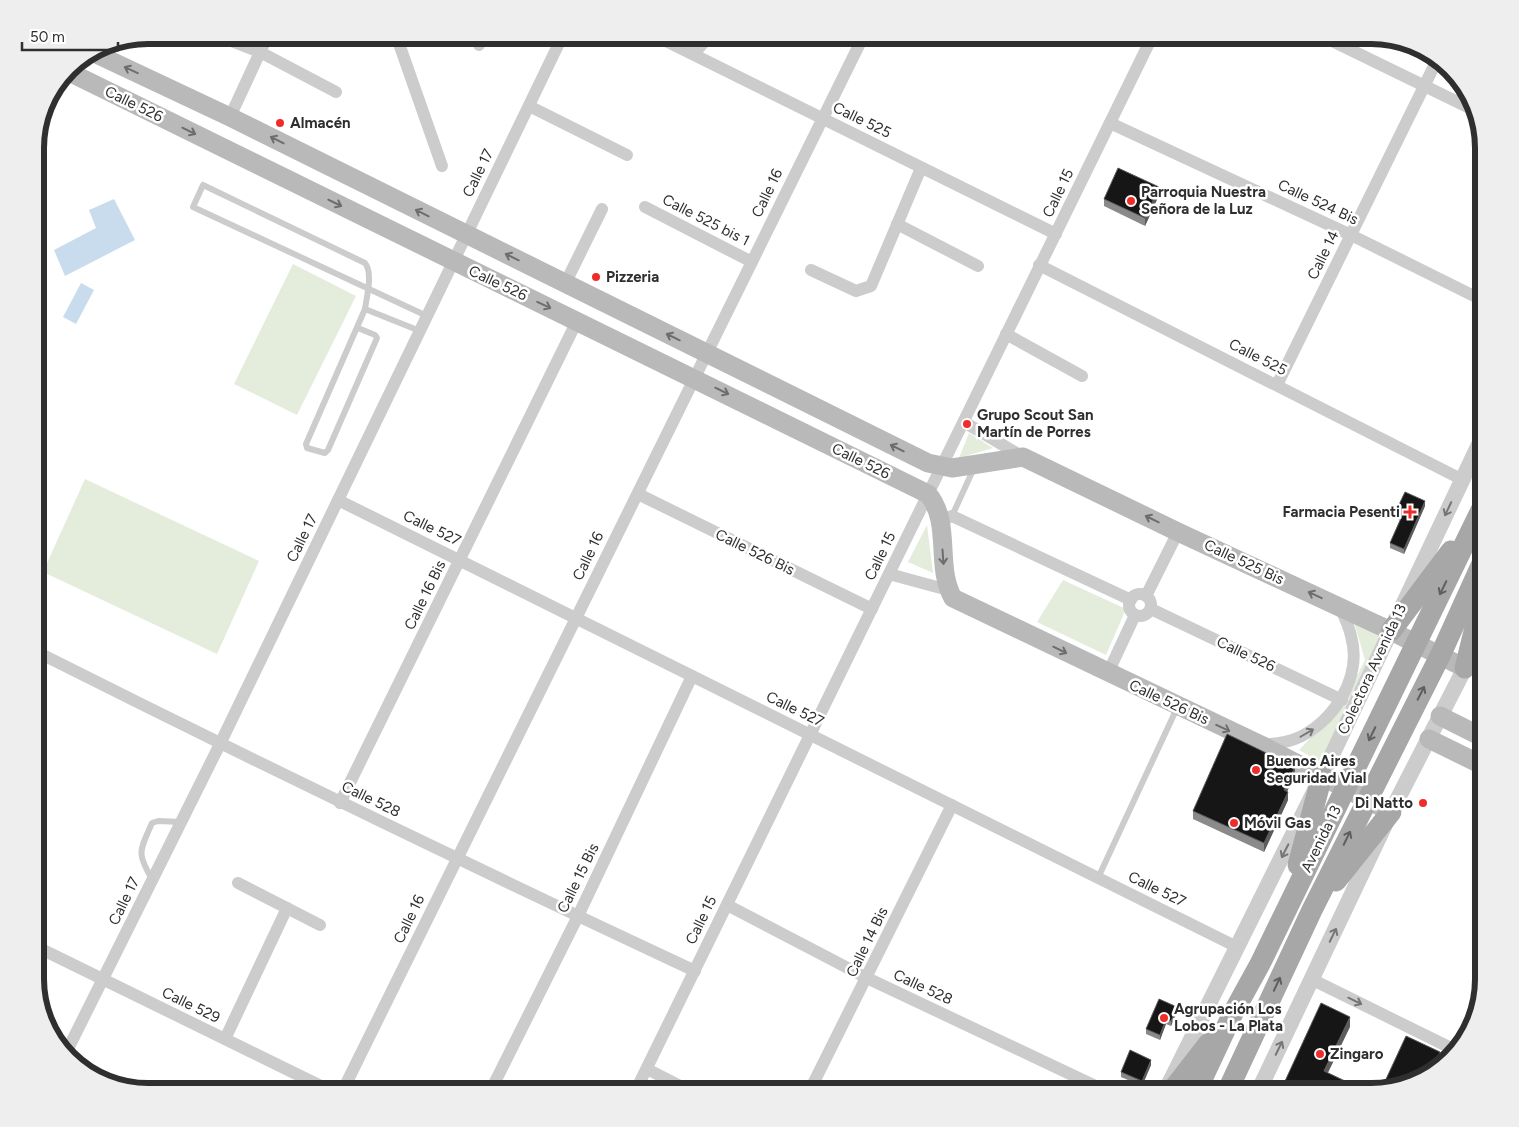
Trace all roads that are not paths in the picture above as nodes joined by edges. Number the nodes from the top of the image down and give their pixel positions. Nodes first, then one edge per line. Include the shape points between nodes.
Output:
1 (239, 44) edge
2 (264, 44) edge
3 (399, 44) edge
4 (559, 44) edge
5 (673, 44) edge
6 (702, 44) edge
7 (860, 44) edge
8 (1149, 44) edge
9 (1339, 44) edge
10 (260, 52) junction
11 (694, 54) junction
12 (100, 56) edge
13 (1435, 65) edge
14 (74, 74) edge
15 (1425, 86) junction
16 (336, 92) dead end
17 (529, 106) junction
18 (1467, 107) edge
19 (230, 117) junction
20 (822, 119) junction
21 (1110, 123) junction
22 (627, 155) dead end
23 (442, 166) dead end
24 (921, 168) junction
25 (646, 207) dead end
26 (602, 209) dead end
27 (897, 224) junction
28 (1056, 234) junction
29 (1351, 234) junction
30 (466, 235) junction
31 (453, 262) junction
32 (752, 262) junction
33 (1039, 265) junction
34 (978, 266) dead end
35 (812, 270) dead end
36 (566, 284) junction
37 (367, 287) junction
38 (1475, 296) edge
39 (365, 309) junction
40 (427, 316) junction
41 (577, 321) junction
42 (358, 328) junction
43 (420, 331) junction
44 (1006, 334) junction
45 (707, 353) junction
46 (1082, 376) dead end
47 (694, 378) junction
48 (1276, 385) junction
49 (964, 422) junction
50 (1475, 452) edge
51 (1023, 457) junction
52 (976, 464) junction
53 (942, 466) junction
54 (1461, 479) junction
55 (638, 494) junction
56 (928, 494) junction
57 (338, 500) junction
58 (1475, 517) edge
59 (946, 518) junction
60 (1475, 522) edge
61 (1178, 532) junction
62 (460, 560) junction
63 (889, 574) junction
64 (1475, 579) edge
65 (948, 590) junction
66 (1146, 596) junction
67 (1130, 600) junction
68 (1340, 607) junction
69 (872, 609) junction
70 (1151, 609) junction
71 (1135, 615) junction
72 (576, 618) junction
73 (1475, 627) edge
74 (1391, 630) junction
75 (1416, 643) junction
76 (1475, 648) edge
77 (44, 656) edge
78 (1440, 656) junction
79 (1465, 668) junction
80 (1108, 673) junction
81 (692, 676) junction
82 (1342, 700) junction
83 (1177, 706) junction
84 (1440, 716) junction
85 (1475, 734) edge
86 (810, 735) junction
87 (1429, 739) junction
88 (220, 744) junction
89 (1261, 745) junction
90 (1475, 762) edge
91 (1322, 776) junction
92 (1346, 789) junction
93 (1366, 800) junction
94 (340, 803) junction
95 (952, 805) junction
96 (1392, 812) junction
97 (182, 822) junction
98 (456, 859) junction
99 (1098, 878) junction
100 (153, 880) junction
101 (238, 883) dead end
102 (727, 906) junction
103 (288, 908) junction
104 (1286, 910) junction
105 (1312, 910) junction
106 (578, 916) junction
107 (320, 925) dead end
108 (1237, 947) junction
109 (44, 950) edge
110 (695, 971) junction
111 (867, 978) junction
112 (1312, 979) junction
113 (103, 980) junction
114 (1233, 1013) junction
115 (1259, 1022) junction
116 (225, 1039) junction
117 (69, 1047) edge
118 (1450, 1047) edge
119 (647, 1069) junction
120 (315, 1083) edge
121 (346, 1083) edge
122 (494, 1083) edge
123 (640, 1083) edge
124 (674, 1083) edge
125 (814, 1083) edge
126 (1089, 1083) edge
127 (1169, 1083) edge
128 (1178, 1083) edge
129 (1200, 1083) edge
130 (1231, 1083) edge
131 (1246, 1083) edge
132 (1262, 1083) edge

1 - 10 street
2 - 10 street
3 - 23 street
4 - 17 street, Calle 17
5 - 11 street, Calle 525
6 - 11 street
7 - 20 street, Calle 16
8 - 21 street, Calle 15
9 - 15 street
10 - 16 street
10 - 19 street
11 - 20 street, Calle 525
19 -> 12 main road, Calle 526
13 - 15 street, Calle 14
14 -> 31 main road, Calle 526
15 - 18 street
15 - 29 street, Calle 14
17 - 22 street
17 - 30 street, Calle 17
30 -> 19 main road, Calle 526
20 - 24 street, Calle 525
20 - 32 street, Calle 16
21 - 28 street, Calle 15
21 - 29 street, Calle 524 Bis
24 - 27 street
24 - 28 street, Calle 525
25 - 32 street, Calle 525 bis 1
26 - 36 street
27 - 34 street
27 - 35 street via 871,286 856,291
28 - 33 street, Calle 15
29 - 38 street, Calle 524 Bis
29 - 48 street, Calle 14
30 - 31 street, Calle 17
36 -> 30 main road, Calle 526
31 - 40 street, Calle 17
31 -> 41 main road, Calle 526
32 - 45 street, Calle 16
33 - 44 street, Calle 15
33 - 48 street, Calle 525
45 -> 36 main road, Calle 526
37 - 37 lane via 193,207 202,185 365,263 370,274
37 - 39 lane
37 - 40 lane
39 - 42 lane
39 - 43 lane
40 - 43 street, Calle 17
41 - 47 main road, Calle 526
41 - 62 street, Calle 16 Bis
42 - 42 lane via 306,444 307,448 325,453 328,450 377,338
43 - 57 street, Calle 17
44 - 46 street
44 - 49 street, Calle 15
45 - 47 street, Calle 16
53 -> 45 main road, Calle 526 via 928,463
47 - 55 street, Calle 16
47 -> 56 main road, Calle 526
48 - 54 street, Calle 525
49 - 51 street, Calle 525 Bis
49 - 53 street, Calle 15
50 - 54 street, Colectora Avenida 13
51 - 52 main road
61 -> 51 main road, Calle 525 Bis
52 - 53 main road via 952,468
52 - 59 lane
53 - 56 street, Calle 15
54 -> 74 street, Colectora Avenida 13
55 - 69 street, Calle 526 Bis
55 - 72 street, Calle 16
56 - 59 main road
56 - 63 street, Calle 15
57 - 62 street, Calle 527
57 - 88 street, Calle 17
58 - 74 main road
59 -> 65 main road via 944,572
59 - 67 street
60 -> 75 main road, Avenida 13
61 - 66 street
68 -> 61 main road, Calle 525 Bis
62 - 72 street, Calle 527
62 - 94 street, Calle 16 Bis
63 - 65 street, Calle 526 Bis
63 - 69 street, Calle 15
64 - 78 main road, Avenida 13
65 -> 80 main road, Calle 526 Bis via 958,601
66 - 67 street via 1139,594
66 - 70 street
67 - 71 street via 1130,610
68 - 74 main road, Calle 525 Bis
68 - 82 street via 1352,637 1353,656
69 - 86 street, Calle 15
70 - 71 street via 1142,616
70 - 82 street, Calle 526
71 - 80 street
72 - 81 street, Calle 527
72 - 98 street, Calle 16
73 - 79 main road
74 - 75 main road, Calle 525 Bis
74 - 91 street, Colectora Avenida 13
75 - 78 main road, Calle 525 Bis
75 -> 92 main road, Avenida 13
76 - 79 street
77 - 88 street, Calle 528
78 - 79 main road, Calle 525 Bis
93 -> 78 main road, Avenida 13
79 - 84 street
80 - 83 main road, Calle 526 Bis
81 - 86 street, Calle 527
81 - 106 street, Calle 15 Bis
89 -> 82 street via 1304,735 1321,724
83 -> 89 main road, Calle 526 Bis
83 - 99 lane
84 - 85 main road
84 - 87 street
86 - 95 street, Calle 527
86 - 102 street, Calle 15
87 - 90 main road
87 - 96 street
88 - 94 street, Calle 528
88 - 97 street, Calle 17
89 - 91 main road, Calle 526 Bis
91 - 92 main road, Calle 526 Bis
91 - 104 main road
91 -> 108 street, Colectora Avenida 13
92 - 93 main road, Calle 526 Bis
92 - 104 main road, Avenida 13
93 - 96 main road, Calle 526 Bis
105 -> 93 main road, Avenida 13
94 - 98 street, Calle 528
95 - 99 street, Calle 527
95 - 111 street, Calle 14 Bis
96 - 105 main road
112 -> 96 street
97 - 100 street, Calle 17
97 - 100 lane via 158,821 152,824 140,850 142,862
98 - 106 street, Calle 528
98 - 121 street, Calle 16
99 - 108 street, Calle 527
100 - 113 street, Calle 17
101 - 103 street
102 - 110 street, Calle 15
102 - 111 street, Calle 528
103 - 107 street
103 - 116 street
104 - 114 main road, Avenida 13
115 -> 105 main road, Avenida 13
106 - 110 street, Calle 528
106 - 122 street, Calle 15 Bis
108 - 127 street, Colectora Avenida 13
109 - 113 street, Calle 529
110 - 119 street, Calle 15
111 - 125 street, Calle 14 Bis
111 - 126 street, Calle 528
112 -> 118 street
132 -> 112 street
113 - 116 street, Calle 529
113 - 117 street, Calle 17
114 - 128 main road
114 - 129 main road, Avenida 13
115 - 130 main road, Avenida 13
115 - 131 main road
116 - 120 street, Calle 529
119 - 123 street, Calle 15
119 - 124 street

